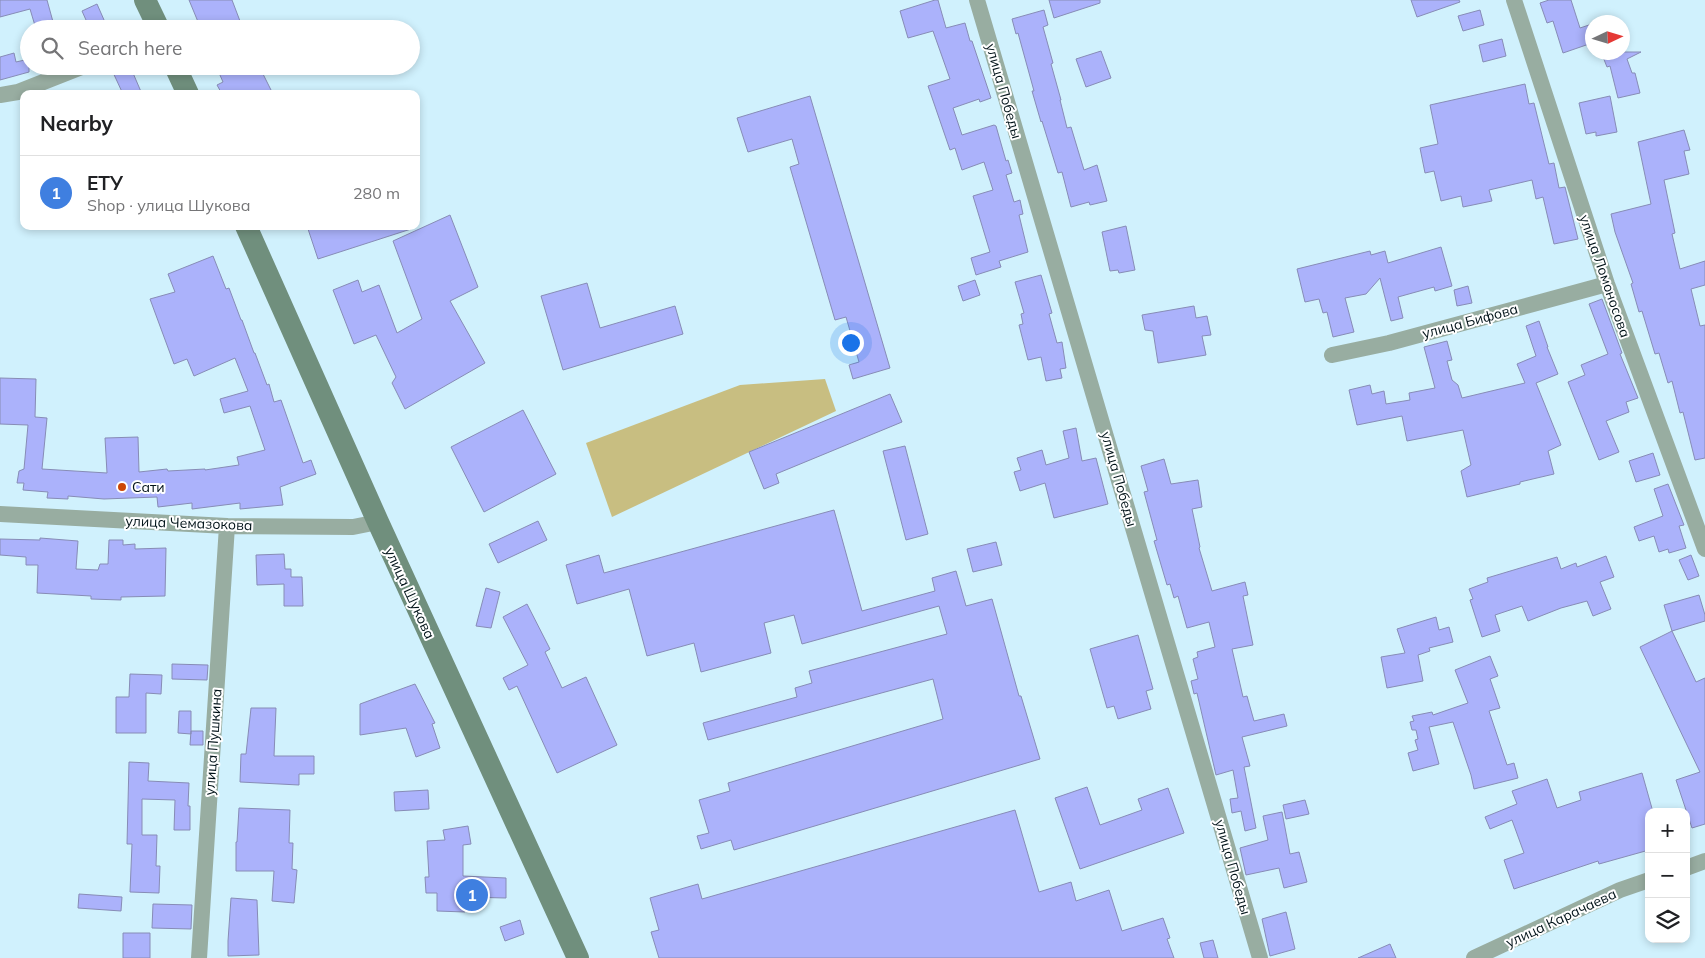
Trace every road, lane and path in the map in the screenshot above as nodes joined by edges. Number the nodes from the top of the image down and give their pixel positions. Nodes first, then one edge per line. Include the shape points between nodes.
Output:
1 (145, 0) edge
2 (978, 0) edge
3 (1514, 0) edge
4 (154, 20) edge
5 (61, 75) edge
6 (179, 75) edge
7 (23, 90) edge
8 (186, 90) edge
9 (20, 91) edge
10 (0, 95) edge
11 (248, 230) edge
12 (1607, 284) junction
13 (1332, 355) dead end
14 (0, 514) edge
15 (378, 522) junction
16 (227, 526) junction
17 (1705, 549) edge
18 (1705, 861) edge
19 (1690, 867) edge
20 (1645, 881) edge
21 (199, 958) edge
22 (578, 958) edge
23 (1260, 958) edge
24 (1474, 958) edge

1 - 4 main road
2 - 23 street, улица Победы
3 - 12 street, улица Ломоносова
5 - 7 street
6 - 8 main road
9 - 10 street
11 - 15 main road, улица Шукова
12 - 13 street, улица Бифова
12 - 17 street, улица Ломоносова
14 - 16 street, улица Чемазокова
15 - 16 street, улица Чемазокова via 353,527
15 - 22 main road, улица Шукова
16 - 21 street, улица Пушкина
18 - 19 street
20 - 24 street, улица Карачаева

